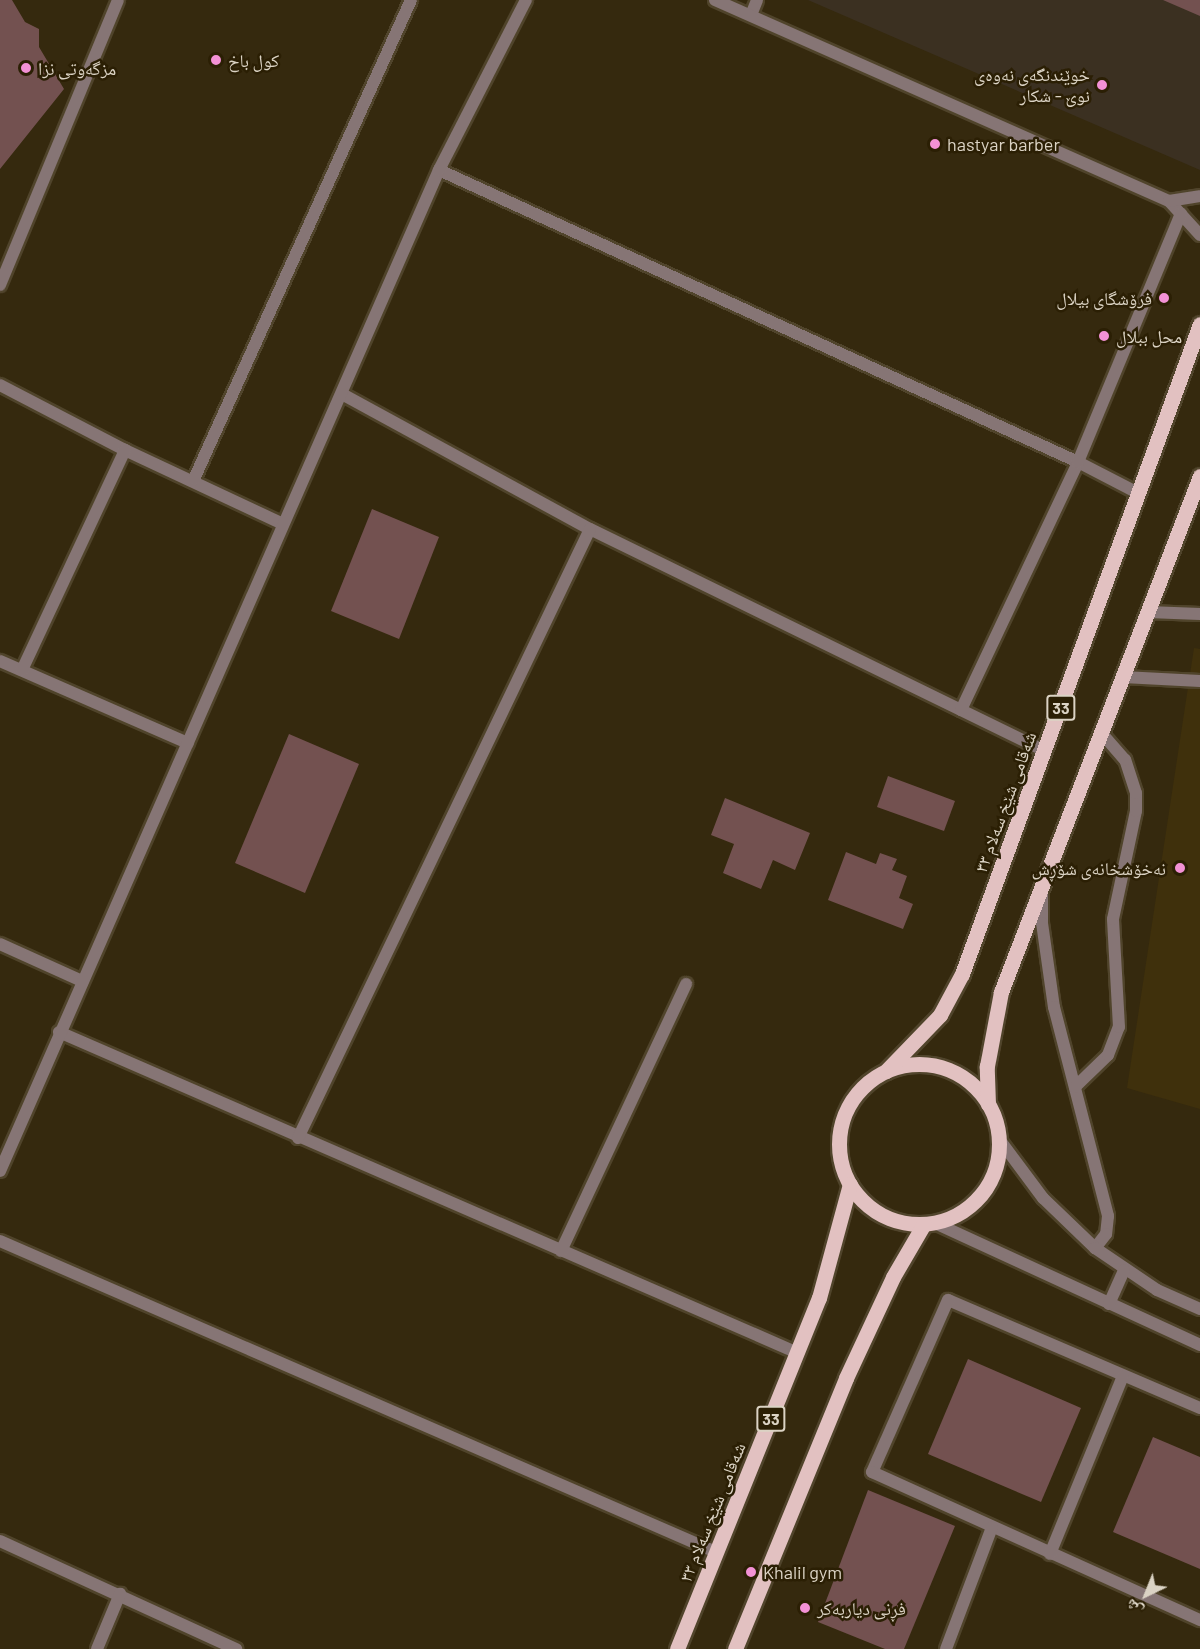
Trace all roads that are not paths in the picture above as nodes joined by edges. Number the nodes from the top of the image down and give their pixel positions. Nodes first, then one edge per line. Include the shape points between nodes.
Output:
1 (118, 0) edge
2 (411, 0) edge
3 (526, 0) edge
4 (715, 0) edge
5 (757, 0) edge
6 (751, 15) junction
7 (439, 170) junction
8 (1200, 196) edge
9 (1169, 201) junction
10 (1181, 213) junction
11 (1200, 236) edge
12 (0, 285) edge
13 (1200, 324) edge
14 (0, 385) edge
15 (342, 394) junction
16 (124, 450) junction
17 (1078, 462) junction
18 (1200, 476) edge
19 (194, 479) junction
20 (1136, 492) junction
21 (281, 523) junction
22 (590, 530) junction
23 (1148, 612) junction
24 (1200, 614) edge
25 (0, 661) edge
26 (22, 670) junction
27 (1123, 677) junction
28 (1200, 681) edge
29 (961, 710) junction
30 (1102, 734) junction
31 (188, 743) junction
32 (1045, 751) junction
33 (1042, 889) junction
34 (0, 944) edge
35 (82, 981) junction
36 (686, 984) dead end
37 (59, 1032) junction
38 (886, 1071) junction
39 (1075, 1087) junction
40 (988, 1104) junction
41 (298, 1138) junction
42 (999, 1139) junction
43 (0, 1171) edge
44 (850, 1184) junction
45 (930, 1224) junction
46 (0, 1241) edge
47 (1095, 1248) junction
48 (561, 1251) junction
49 (1124, 1270) junction
50 (1109, 1304) junction
51 (1200, 1309) edge
52 (1200, 1345) edge
53 (798, 1353) junction
54 (1123, 1376) junction
55 (1200, 1408) edge
56 (992, 1527) junction
57 (0, 1541) edge
58 (716, 1552) junction
59 (1050, 1554) junction
60 (120, 1594) junction
61 (1200, 1620) edge
62 (97, 1649) edge
63 (236, 1649) edge
64 (677, 1649) edge
65 (735, 1649) edge
66 (945, 1649) edge

1 - 12 street
2 - 19 street
3 - 7 street
4 - 6 street
5 - 6 street
6 - 9 street
7 - 15 street
7 - 17 street
8 - 9 street
9 - 10 street
10 - 11 street
10 - 17 street
13 - 20 main road, شەقامی شێخ سەلام ٣٣ / 33
14 - 16 street
15 - 21 street
15 - 22 street
16 - 19 street
16 - 26 street
17 - 20 street
17 - 29 street
18 - 23 main road, شەقامی شێخ سەلام ٣٣ / 33
19 - 21 street
20 - 32 main road, شەقامی شێخ سەلام ٣٣ / 33
21 - 31 street
22 - 29 street
22 - 41 street
23 - 24 street
23 - 27 main road, شەقامی شێخ سەلام ٣٣ / 33
25 - 26 street
26 - 31 street
27 - 28 street
27 - 30 main road, شەقامی شێخ سەلام ٣٣ / 33
29 - 32 street
30 - 33 main road, شەقامی شێخ سەلام ٣٣ / 33
30 - 39 street via 1125,760 1136,793 1136,811 1113,919 1119,1027 1103,1062
31 - 35 street
32 - 38 main road, شەقامی شێخ سەلام ٣٣ / 33 via 953,993 915,1044
33 - 39 street via 1042,923 1054,1007
33 - 40 main road, شەقامی شێخ سەلام ٣٣ / 33 via 995,1013 987,1066
34 - 35 street
35 - 37 street
36 - 48 street
37 - 41 street
37 - 43 street
38 - 40 main road, شەقامی شێخ سەلام ٣٣ / 33 via 925,1064 944,1068 969,1082
38 - 44 main road, شەقامی شێخ سەلام ٣٣ / 33 via 856,1094 843,1119 839,1148
39 - 47 street via 1108,1216 1106,1234
40 - 42 main road, شەقامی شێخ سەلام ٣٣ / 33
41 - 48 street
42 - 45 main road, شەقامی شێخ سەلام ٣٣ / 33 via 999,1159 983,1194 961,1212
42 - 47 street via 1043,1197
44 - 45 main road, شەقامی شێخ سەلام ٣٣ / 33 via 867,1205 890,1219
44 - 53 main road, شەقامی شێخ سەلام ٣٣ / 33 via 837,1241
45 - 50 street
45 - 65 main road via 893,1276 846,1378
46 - 58 street
47 - 49 street
48 - 53 street
49 - 50 street
49 - 51 street via 1156,1290
50 - 52 street
53 - 58 main road, شەقامی شێخ سەلام ٣٣ / 33
54 - 55 street
54 - 56 street via 948,1300 872,1472
54 - 59 street
56 - 59 street
56 - 66 street
57 - 60 street
58 - 64 main road, شەقامی شێخ سەلام ٣٣ / 33
59 - 61 street
60 - 62 street
60 - 63 street

